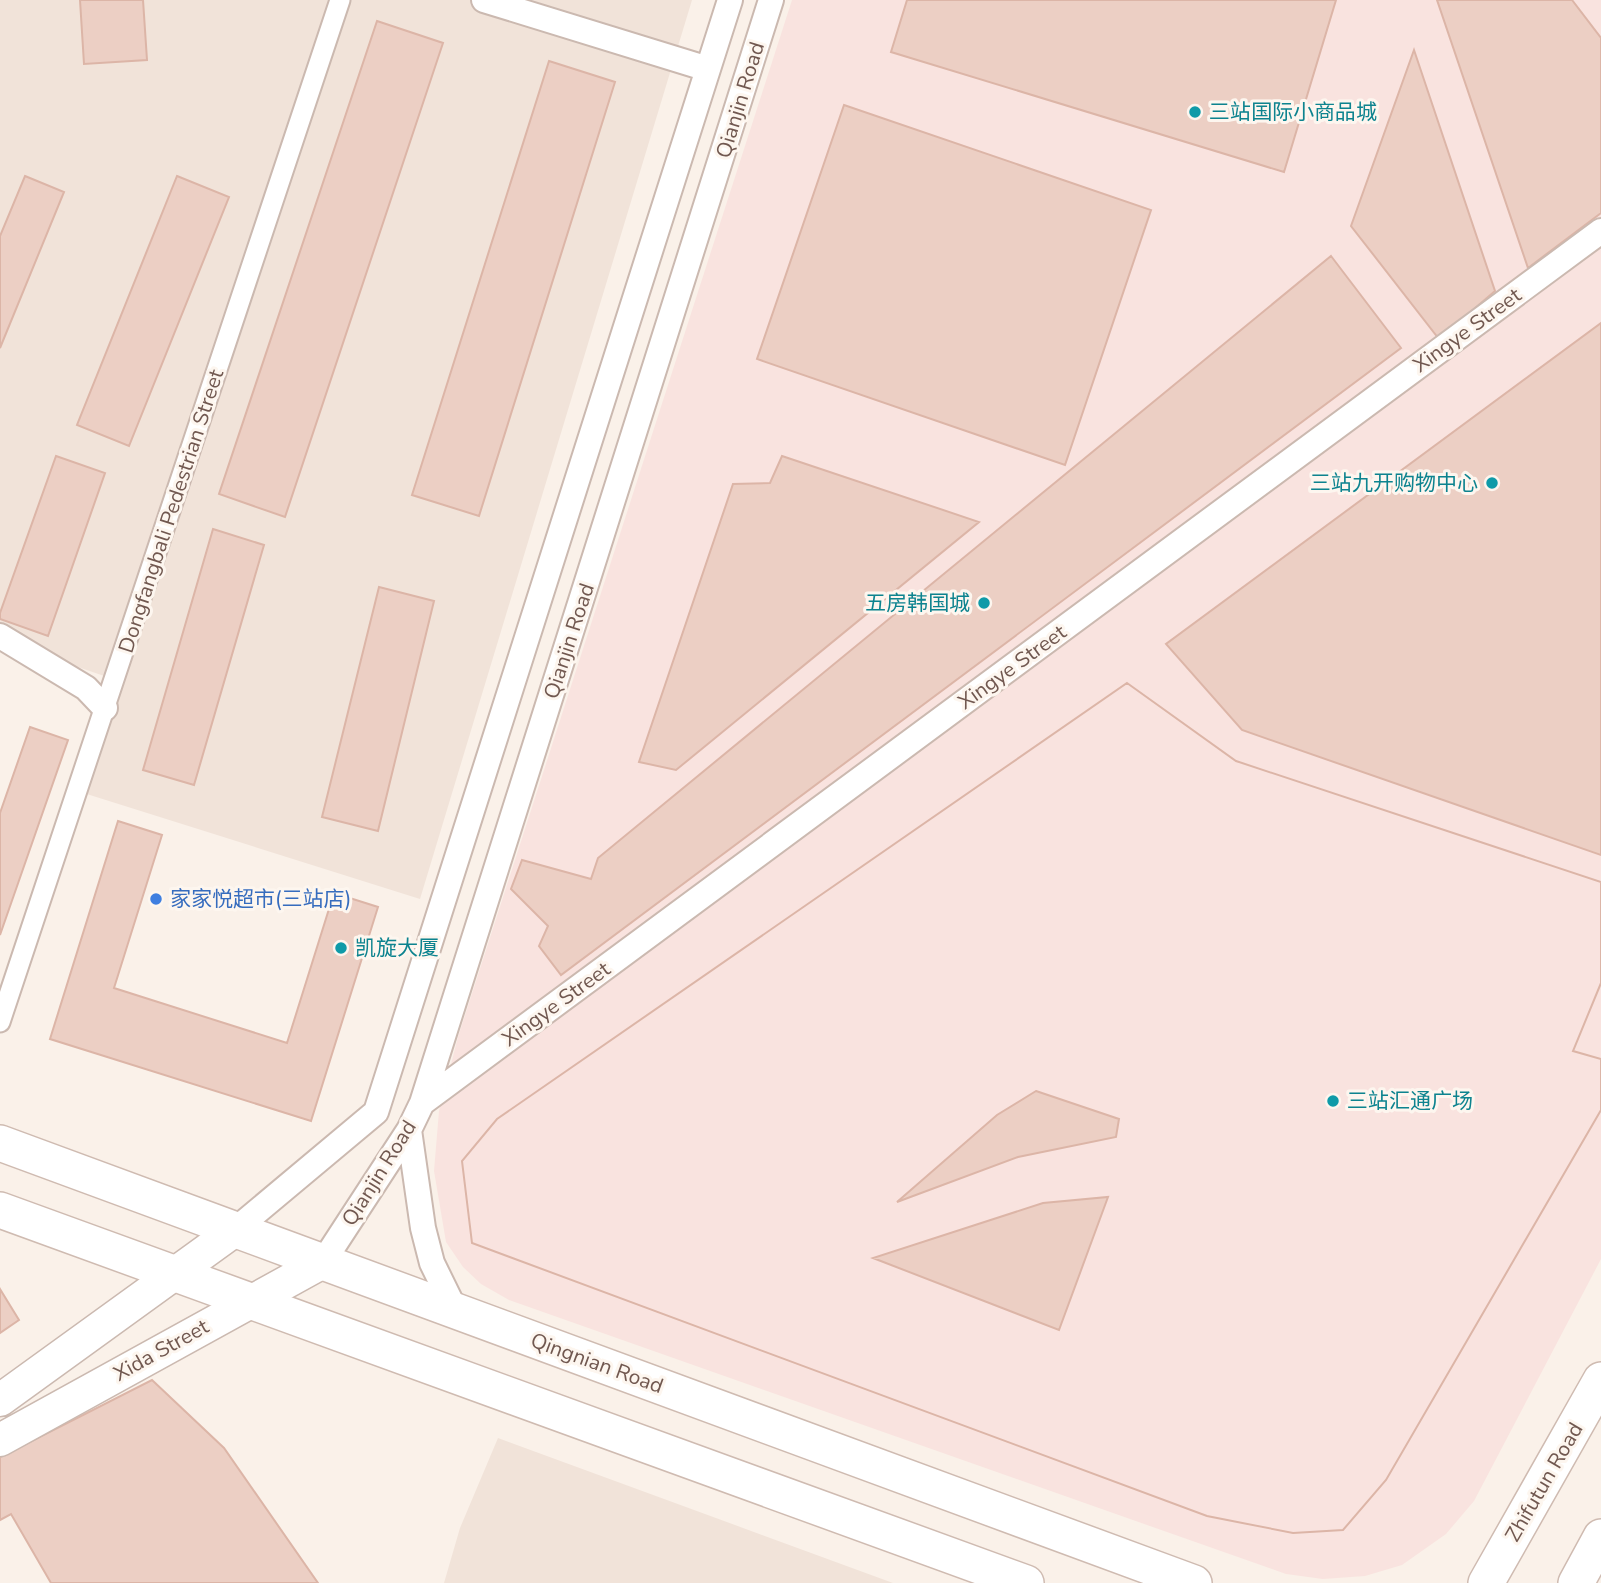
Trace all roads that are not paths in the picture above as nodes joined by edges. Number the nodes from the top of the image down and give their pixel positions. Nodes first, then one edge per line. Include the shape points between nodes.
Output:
1 (340, 0) edge
2 (484, 0) edge
3 (730, 0) edge
4 (771, 0) edge
5 (708, 69) junction
6 (1601, 231) edge
7 (0, 636) edge
8 (106, 708) junction
9 (0, 1022) edge
10 (422, 1103) junction
11 (409, 1130) junction
12 (0, 1143) edge
13 (0, 1210) edge
14 (235, 1230) junction
15 (323, 1262) junction
16 (175, 1275) junction
17 (248, 1302) junction
18 (455, 1310) junction
19 (1601, 1380) edge
20 (0, 1400) edge
21 (0, 1440) edge
22 (1601, 1536) edge
23 (1026, 1583) edge
24 (1194, 1583) edge
25 (1486, 1583) edge
26 (1576, 1583) edge

1 - 8 street, Dongfangbali Pedestrian Street
2 - 5 street
3 - 5 street, Qianjin Road
4 - 10 street, Qianjin Road
5 - 14 street, Qianjin Road via 376,1112
6 - 10 street, Xingye Street
7 - 8 street via 86,688
8 - 9 street, Dongfangbali Pedestrian Street
10 - 11 street, Qianjin Road
11 - 15 street, Qianjin Road
11 - 18 street via 423,1228 432,1263
12 - 14 main road, Qingnian Road
13 - 16 main road
14 - 15 main road, Qingnian Road
14 - 16 street
15 - 17 street, Xida Street
15 - 18 main road, Qingnian Road
16 - 17 main road
16 - 20 street
17 - 21 street, Xida Street
17 - 23 main road
18 - 24 main road, Qingnian Road
19 - 25 main road, Zhifutun Road
22 - 26 main road

